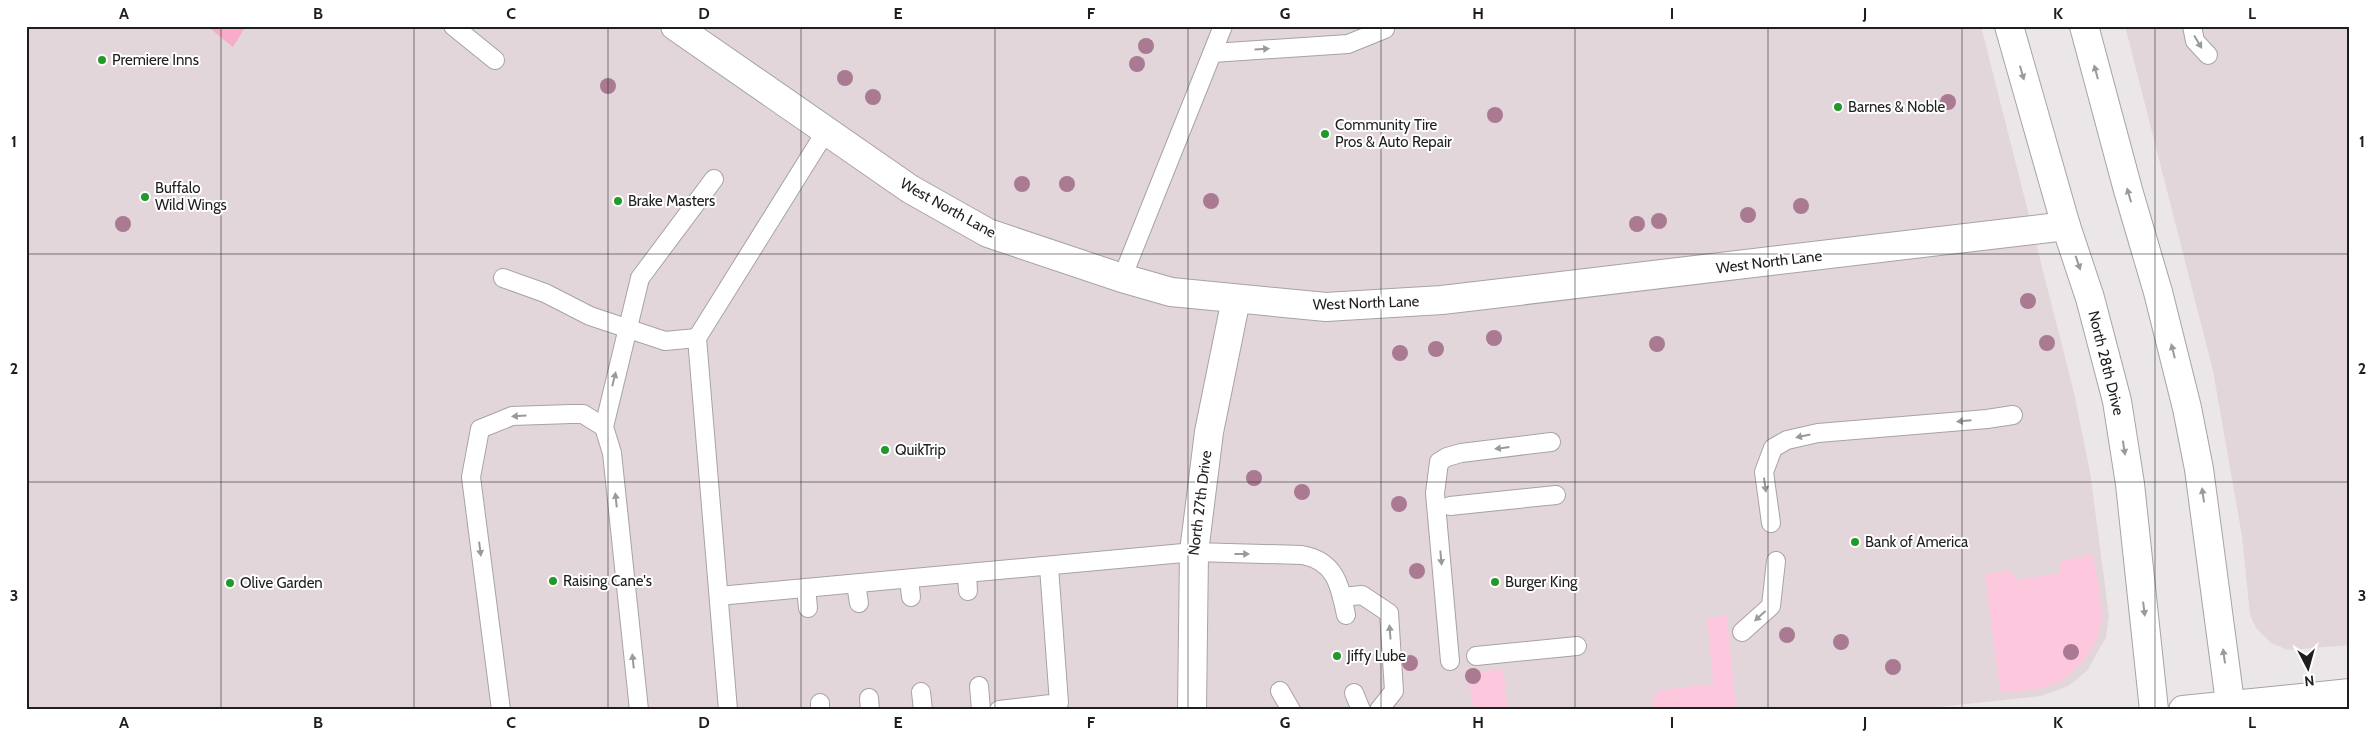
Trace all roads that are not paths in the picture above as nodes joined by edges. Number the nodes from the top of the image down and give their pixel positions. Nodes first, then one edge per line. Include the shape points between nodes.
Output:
1 (453, 26) edge
2 (675, 26) edge
3 (1223, 26) edge
4 (1384, 26) edge
5 (2009, 26) edge
6 (2084, 26) edge
7 (2192, 26) edge
8 (1213, 53) junction
9 (2208, 55) dead end
10 (496, 60) dead end
11 (826, 130) junction
12 (714, 179) dead end
13 (2066, 226) junction
14 (503, 278) dead end
15 (1122, 278) junction
16 (1236, 299) junction
17 (627, 328) junction
18 (697, 338) junction
19 (2013, 415) dead end
20 (604, 427) junction
21 (1551, 442) dead end
22 (1556, 495) dead end
23 (1450, 506) dead end
24 (1771, 524) dead end
25 (1194, 552) junction
26 (1776, 561) dead end
27 (1049, 567) junction
28 (909, 579) junction
29 (856, 584) junction
30 (806, 588) junction
31 (719, 596) junction
32 (911, 597) dead end
33 (1342, 597) junction
34 (859, 602) dead end
35 (808, 608) dead end
36 (1346, 615) dead end
37 (1742, 632) dead end
38 (1577, 646) dead end
39 (1476, 656) dead end
40 (1450, 661) dead end
41 (979, 686) dead end
42 (1280, 691) dead end
43 (1354, 693) dead end
44 (2350, 693) edge
45 (2231, 707) edge
46 (501, 710) edge
47 (638, 710) edge
48 (728, 710) edge
49 (981, 710) edge
50 (999, 710) edge
51 (1192, 710) edge
52 (1291, 710) edge
53 (1361, 710) edge
54 (1379, 710) edge
55 (2154, 710) edge
56 (2183, 710) edge

1 - 10 lane
2 - 11 street, West North Lane
3 - 8 lane
8 -> 4 lane via 1348,44 1384,29
5 -> 13 street, North 28th Drive
45 -> 6 street via 2199,469 2187,408
7 -> 9 lane via 2195,40
8 - 15 lane
11 - 15 street, West North Lane via 910,189 988,233
11 - 18 lane
12 - 17 lane via 640,278
13 - 16 street, West North Lane via 1442,300 1326,307
13 -> 55 street, North 28th Drive via 2090,298 2117,401 2130,484
14 - 17 lane via 544,293 590,316
15 - 16 street, West North Lane via 1171,292
16 - 25 street, North 27th Drive via 1209,432
17 - 18 lane via 665,341
20 -> 17 lane
18 - 31 lane
19 -> 24 lane via 1818,433 1788,440 1773,448 1764,472
20 -> 46 lane via 583,414 571,414 512,416 480,430 471,477
47 -> 20 lane via 612,453
21 -> 40 lane via 1461,453 1439,462 1435,499
22 - 23 lane
25 - 27 lane
25 -> 33 lane via 1316,557 1340,584
25 - 51 street, North 27th Drive
26 -> 37 lane via 1771,606
27 - 28 lane via 967,582
27 - 50 lane via 1059,703
28 - 29 lane
28 - 32 lane
29 - 30 lane
29 - 34 lane
30 - 31 lane
30 - 35 lane
31 - 48 lane
33 - 36 lane
54 -> 33 lane via 1394,691 1389,613 1362,595
38 - 39 lane
41 - 49 lane
42 - 52 lane
43 - 53 lane
44 - 45 street
45 - 56 street

